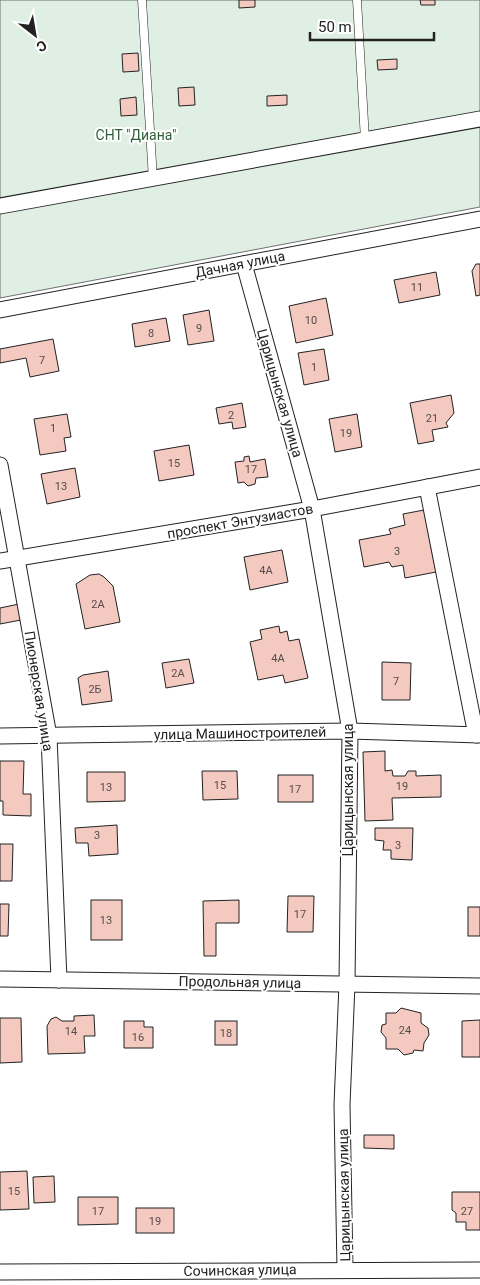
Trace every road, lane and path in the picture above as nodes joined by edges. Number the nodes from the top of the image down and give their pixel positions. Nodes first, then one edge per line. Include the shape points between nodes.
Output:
1 (142, 0) edge
2 (356, 0) edge
3 (480, 119) edge
4 (365, 140) junction
5 (152, 179) junction
6 (0, 206) edge
7 (480, 218) edge
8 (244, 264) junction
9 (0, 310) edge
10 (0, 465) edge
11 (480, 477) edge
12 (427, 487) junction
13 (312, 509) junction
14 (17, 558) junction
15 (0, 561) edge
16 (350, 731) junction
17 (478, 735) edge
18 (0, 736) edge
19 (48, 736) junction
20 (0, 979) edge
21 (59, 980) junction
22 (347, 984) junction
23 (480, 986) edge
24 (345, 1269) junction
25 (480, 1270) edge
26 (0, 1272) edge

1 - 5 lane
2 - 4 lane
3 - 4 street
4 - 5 street
5 - 6 street
7 - 8 street, Дачная улица
8 - 9 street, Дачная улица
8 - 13 street, Царицынская улица
10 - 14 street, Пионерская улица
11 - 12 street, проспект Энтузиастов
12 - 13 street, проспект Энтузиастов
12 - 17 street
13 - 14 street, проспект Энтузиастов
13 - 16 street, Царицынская улица
14 - 15 street, проспект Энтузиастов
14 - 19 street, Пионерская улица
16 - 17 street, улица Машиностроителей
16 - 19 street, улица Машиностроителей
16 - 22 street, Царицынская улица
18 - 19 street, улица Машиностроителей
19 - 21 street, Пионерская улица
20 - 21 street, Продольная улица
21 - 22 street, Продольная улица
22 - 23 street, Продольная улица
22 - 24 street, Царицынская улица via 342,1105
24 - 25 street, Сочинская улица
24 - 26 street, Сочинская улица

